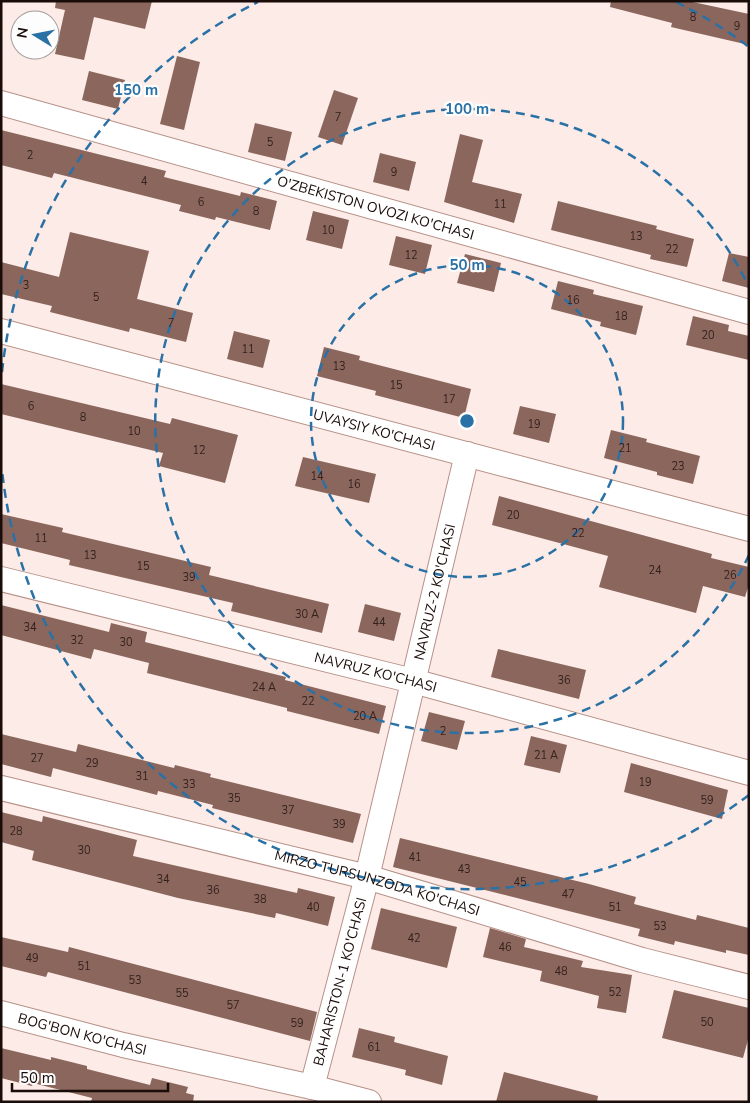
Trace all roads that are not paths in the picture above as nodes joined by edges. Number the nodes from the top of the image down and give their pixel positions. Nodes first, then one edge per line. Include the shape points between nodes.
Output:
1 (1, 103) edge
2 (749, 312) edge
3 (1, 331) edge
4 (467, 454) junction
5 (749, 529) edge
6 (1, 579) edge
7 (413, 682) junction
8 (749, 773) edge
9 (1, 788) edge
10 (368, 877) junction
11 (749, 987) edge
12 (1, 1013) edge
13 (318, 1093) edge
14 (369, 1102) edge

1 - 2 street, O'ZBEKISTON OVOZI KO'CHASI
3 - 4 street, UVAYSIY KO'CHASI
4 - 5 street, UVAYSIY KO'CHASI
4 - 7 street, NAVRUZ-2 KO'CHASI
6 - 7 street, NAVRUZ KO'CHASI
7 - 8 street, NAVRUZ KO'CHASI
7 - 10 street, NAVRUZ-2 KO'CHASI
9 - 10 street, MIRZO TURSUNZODA KO'CHASI
10 - 11 street, MIRZO TURSUNZODA KO'CHASI via 642,960
10 - 13 street, BAHARISTON-1 KO'CHASI
12 - 13 street, BOG'BON KO'CHASI
13 - 14 street, BOG'BON KO'CHASI

